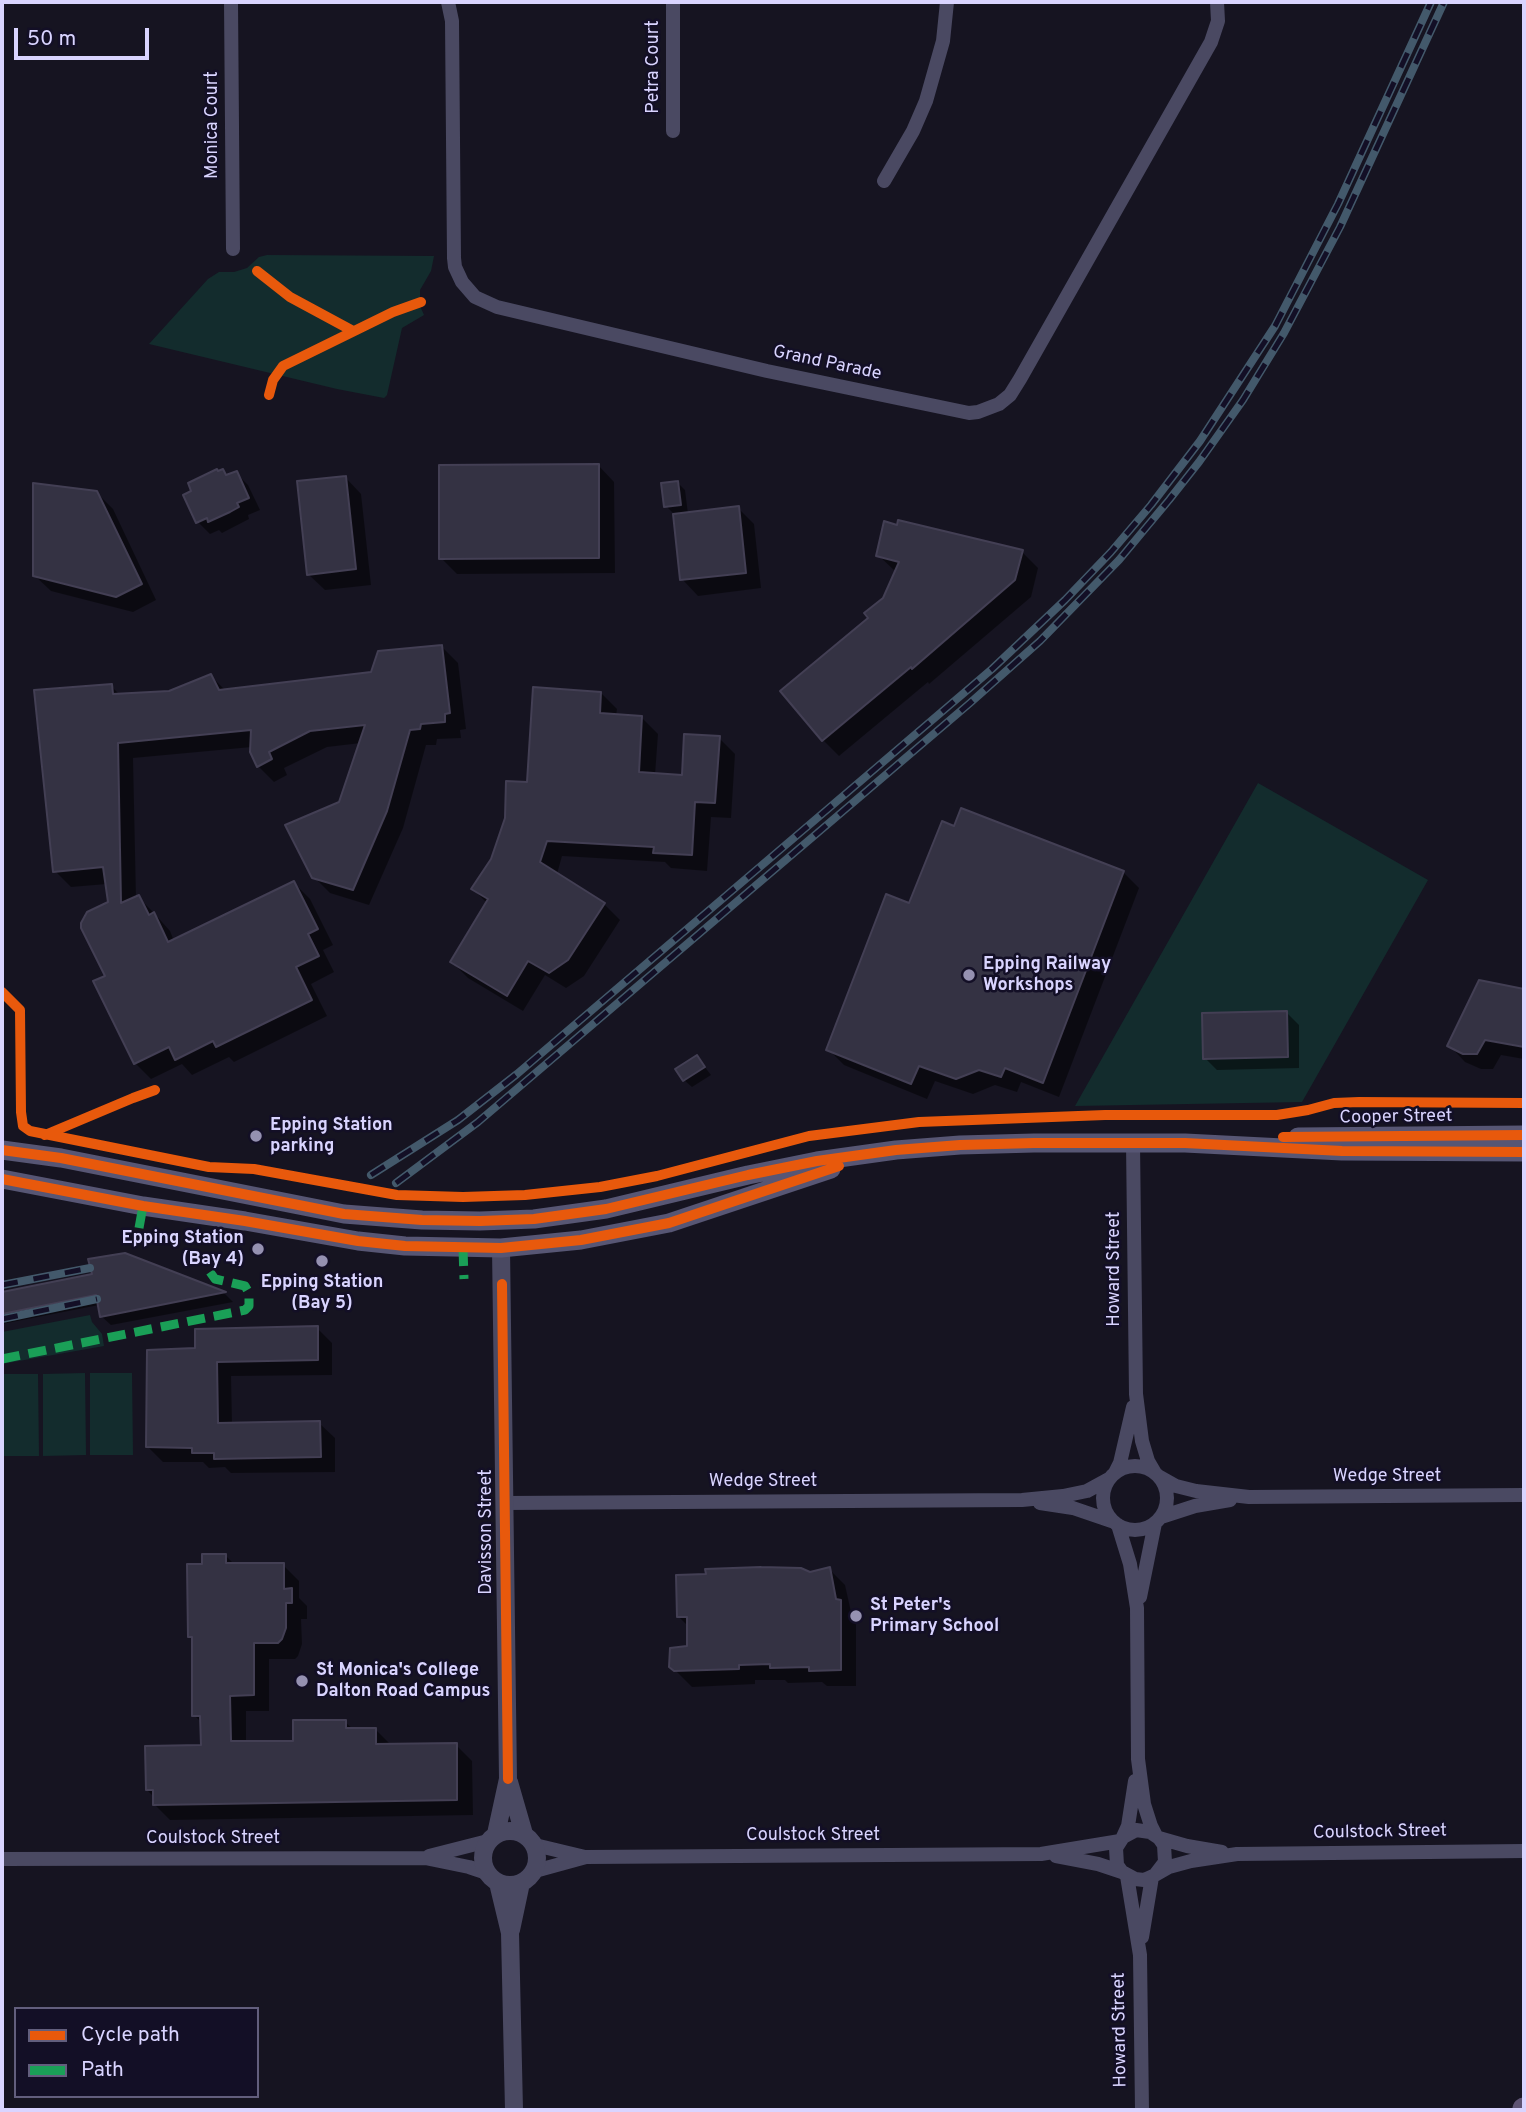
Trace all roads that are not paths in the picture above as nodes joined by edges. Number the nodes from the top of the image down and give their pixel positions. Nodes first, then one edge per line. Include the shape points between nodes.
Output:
1 (231, 2) edge
2 (448, 2) edge
3 (456, 2) edge
4 (673, 2) edge
5 (947, 2) edge
6 (1217, 2) edge
7 (452, 20) junction
8 (673, 131) dead end
9 (884, 181) dead end
10 (233, 249) dead end
11 (1524, 1135) edge
12 (1133, 1143) junction
13 (1185, 1143) junction
14 (2, 1150) edge
15 (896, 1150) junction
16 (1524, 1152) edge
17 (2, 1179) edge
18 (501, 1220) junction
19 (501, 1248) junction
20 (1136, 1394) junction
21 (1158, 1475) junction
22 (1112, 1476) junction
23 (1524, 1495) edge
24 (1249, 1497) junction
25 (1022, 1500) junction
26 (504, 1503) junction
27 (1158, 1520) junction
28 (1116, 1523) junction
29 (1138, 1608) junction
30 (1138, 1759) junction
31 (509, 1779) junction
32 (1158, 1837) junction
33 (492, 1838) junction
34 (1122, 1839) junction
35 (529, 1840) junction
36 (1524, 1851) edge
37 (1041, 1854) junction
38 (1237, 1854) junction
39 (425, 1857) junction
40 (586, 1857) junction
41 (2, 1858) edge
42 (1125, 1874) junction
43 (1154, 1876) junction
44 (528, 1877) junction
45 (492, 1878) junction
46 (510, 1933) junction
47 (1140, 1955) junction
48 (513, 2107) edge
49 (1141, 2108) edge

1 - 10 street, Monica Court
2 - 7 street, Grand Parade
3 - 7 street, Grand Parade
4 - 8 street, Petra Court
5 - 9 street via 943,41 926,101
6 - 7 street, Grand Parade via 1218,21 1211,42 1020,379 999,404 968,413 524,314 475,297 462,282 454,258
11 - 13 main road, Cooper Street
12 - 13 main road, Cooper Street
12 - 15 main road, Cooper Street
12 - 20 street, Howard Street
13 - 16 main road, Cooper Street via 1342,1151
14 - 18 main road, Cooper Street via 344,1214
15 - 18 main road, Cooper Street via 780,1167 606,1209
15 - 19 main road, Cooper Street via 669,1223 581,1240
17 - 19 main road, Cooper Street via 358,1241
18 - 19 main road, Davisson Street
19 - 26 street, Davisson Street
20 - 21 street, Howard Street via 1142,1441
20 - 22 street, Howard Street via 1120,1463
21 - 22 street via 1135,1465
21 - 24 street, Wedge Street via 1196,1491
21 - 27 street via 1168,1497
22 - 25 street, Wedge Street via 1089,1490
22 - 28 street via 1103,1496
23 - 24 street, Wedge Street
24 - 27 street, Wedge Street via 1195,1506
25 - 26 street, Wedge Street
25 - 28 street, Wedge Street via 1073,1508
26 - 31 street, Davisson Street
27 - 28 street via 1136,1530
27 - 29 street
28 - 29 street
29 - 30 street
30 - 32 street via 1144,1804
30 - 34 street
31 - 33 street, Davisson Street
31 - 35 street, Davisson Street
32 - 34 street via 1143,1830
32 - 38 street, Coulstock Street
32 - 43 street via 1164,1845 1165,1862
33 - 35 street via 515,1831
33 - 39 street, Coulstock Street
33 - 45 street via 482,1857
34 - 37 street, Coulstock Street
34 - 42 street via 1116,1857
35 - 40 street, Coulstock Street
35 - 44 street via 538,1854
36 - 38 street, Coulstock Street
37 - 40 street, Coulstock Street
37 - 42 street, Coulstock Street
38 - 43 street, Coulstock Street via 1191,1861
39 - 41 street, Coulstock Street
39 - 45 street, Coulstock Street via 469,1867
40 - 44 street, Coulstock Street
42 - 43 street via 1144,1880
42 - 47 street, Howard Street
43 - 47 street, Howard Street
44 - 45 street via 514,1886
44 - 46 street
45 - 46 street
46 - 48 street
47 - 49 street, Howard Street

